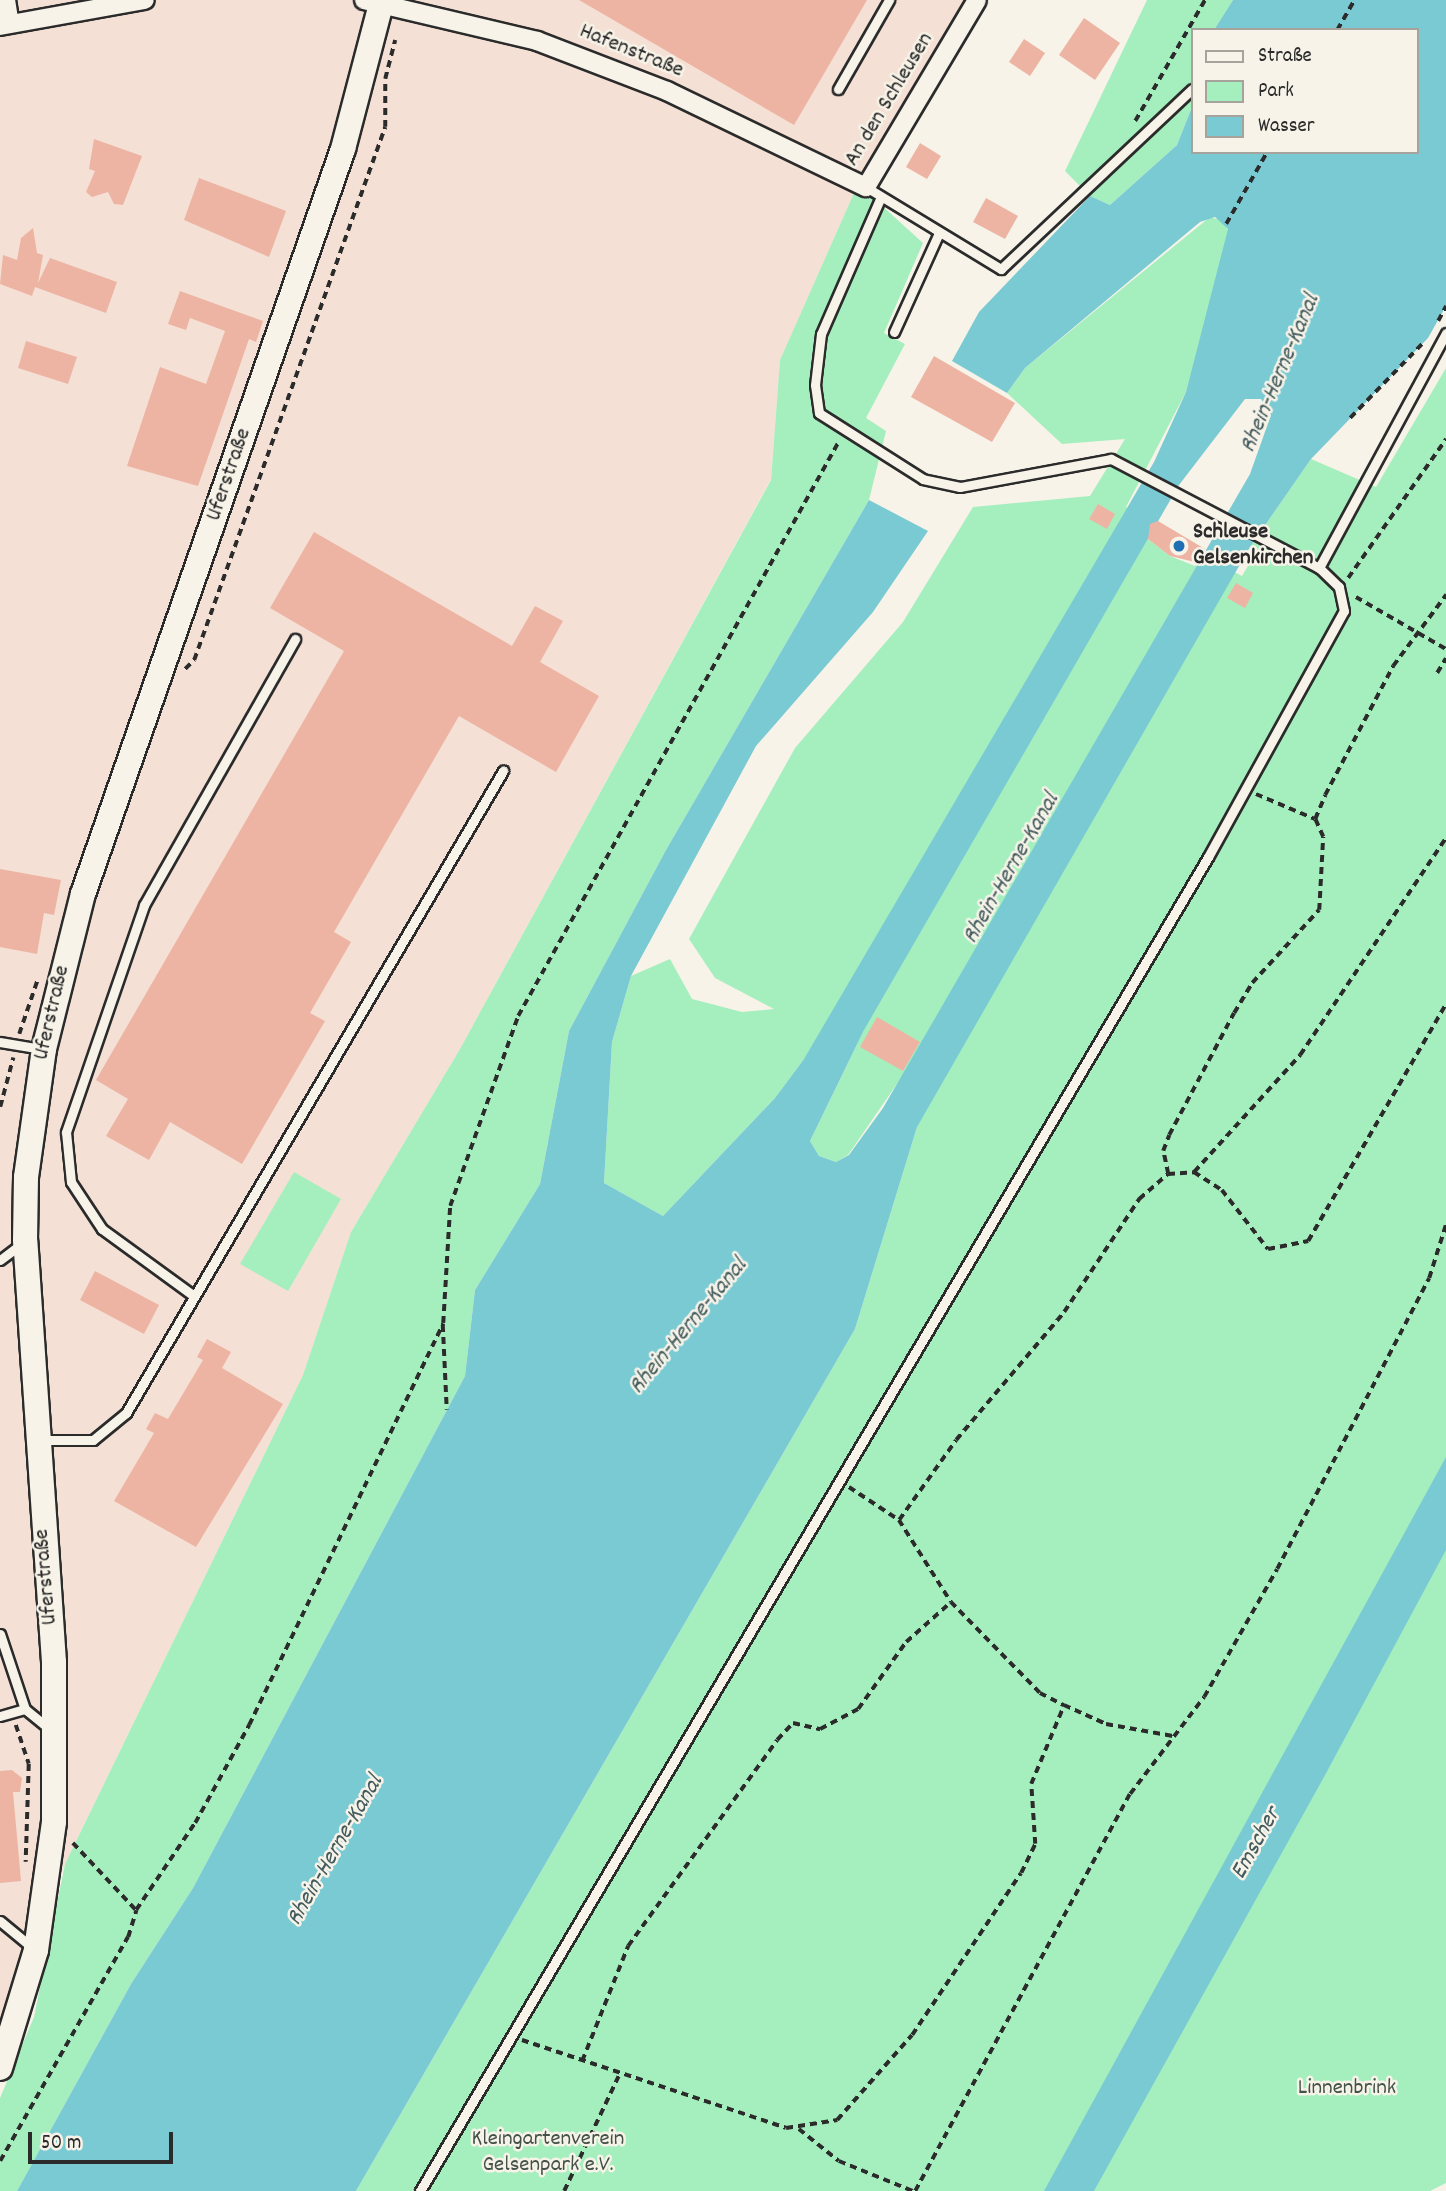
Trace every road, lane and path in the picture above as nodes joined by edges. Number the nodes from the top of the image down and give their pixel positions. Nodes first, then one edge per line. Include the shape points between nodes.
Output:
1 (6, 0) edge
2 (145, 0) edge
3 (889, 0) edge
4 (977, 0) edge
5 (1205, 0) edge
6 (1354, 0) edge
7 (376, 1) edge
8 (5, 25) edge
9 (1338, 28) edge
10 (386, 79) dead end
11 (838, 89) dead end
12 (1190, 91) edge
13 (1129, 132) dead end
14 (1265, 154) edge
15 (873, 193) junction
16 (1226, 224) dead end
17 (939, 233) junction
18 (1446, 306) edge
19 (1434, 327) dead end
20 (894, 332) dead end
21 (1446, 333) edge
22 (1428, 338) dead end
23 (1350, 418) dead end
24 (844, 433) junction
25 (1446, 439) edge
26 (1319, 568) junction
27 (1342, 591) junction
28 (1446, 594) edge
29 (1415, 630) junction
30 (295, 639) dead end
31 (1446, 649) edge
32 (1446, 658) edge
33 (1437, 673) dead end
34 (178, 677) dead end
35 (503, 771) dead end
36 (1246, 790) junction
37 (1315, 819) junction
38 (1446, 838) edge
39 (1446, 1004) edge
40 (0, 1042) edge
41 (44, 1049) junction
42 (1194, 1172) junction
43 (1168, 1174) junction
44 (1446, 1224) edge
45 (25, 1241) junction
46 (0, 1260) edge
47 (194, 1296) junction
48 (443, 1323) junction
49 (447, 1410) dead end
50 (35, 1440) junction
51 (839, 1480) junction
52 (899, 1520) junction
53 (951, 1602) junction
54 (0, 1634) edge
55 (1064, 1705) junction
56 (25, 1709) junction
57 (12, 1713) junction
58 (0, 1716) edge
59 (56, 1734) junction
60 (1173, 1736) junction
61 (54, 1822) junction
62 (27, 1867) dead end
63 (136, 1910) junction
64 (0, 1921) edge
65 (36, 1950) junction
66 (509, 2036) junction
67 (582, 2061) junction
68 (0, 2068) edge
69 (619, 2075) junction
70 (799, 2129) junction
71 (0, 2161) edge
72 (421, 2191) edge
73 (564, 2191) edge
74 (914, 2191) edge

1 - 8 street
2 - 8 street
3 - 11 lane
4 - 15 street, An den Schleusen
5 - 13 path
6 - 9 path
7 - 15 street, Hafenstraße via 550,46 667,91
7 - 41 main road, Uferstraße via 343,149 83,894
10 - 34 path via 385,127 194,660
12 - 17 lane via 1001,270
14 - 16 path
15 - 17 lane
15 - 24 lane, An den Schleusen via 821,334 815,385 819,413
17 - 20 lane
18 - 19 path
21 - 26 lane
22 - 23 path
24 - 26 lane, An den Schleusen via 923,479 960,487 1111,459
24 - 48 path via 518,1016 450,1206
25 - 27 path
26 - 27 lane, An den Schleusen
27 - 29 path
27 - 36 lane via 1340,625
28 - 29 path
29 - 31 path
29 - 37 path
30 - 47 lane via 144,905 66,1132 71,1182 102,1229
32 - 33 path
35 - 47 lane
36 - 37 path
36 - 51 lane
37 - 43 path via 1323,837 1319,910 1252,983 1234,1013 1169,1135 1163,1152
38 - 42 path via 1330,1016
39 - 42 path via 1308,1241 1268,1249 1222,1190
40 - 41 lane
41 - 45 main road, Uferstraße
42 - 43 path
43 - 52 path via 1139,1199 1063,1312 964,1430
44 - 60 path via 1429,1278 1295,1535 1204,1697
45 - 46 lane
45 - 50 main road, Uferstraße
47 - 50 lane via 125,1413 108,1430 93,1440
48 - 49 path
48 - 63 path via 249,1725 195,1823
50 - 59 main road, Uferstraße
51 - 52 path
51 - 66 lane
52 - 53 path
53 - 55 path via 1040,1693
53 - 67 path via 906,1642 858,1709 820,1729 793,1723 777,1740 628,1946
54 - 56 lane
55 - 60 path via 1106,1724
55 - 70 path via 1031,1784 1035,1844 1010,1895 953,1980 853,2108 838,2120
56 - 57 lane
56 - 59 lane
57 - 58 lane
57 - 62 path via 29,1764
59 - 61 main road, Uferstraße
60 - 74 path via 1130,1794
61 - 63 path
61 - 65 main road, Uferstraße
63 - 71 path via 128,1937
64 - 65 lane
65 - 68 main road, Uferstraße
66 - 67 path
66 - 72 lane
67 - 69 path
69 - 70 path
69 - 73 path
70 - 74 path via 839,2161

